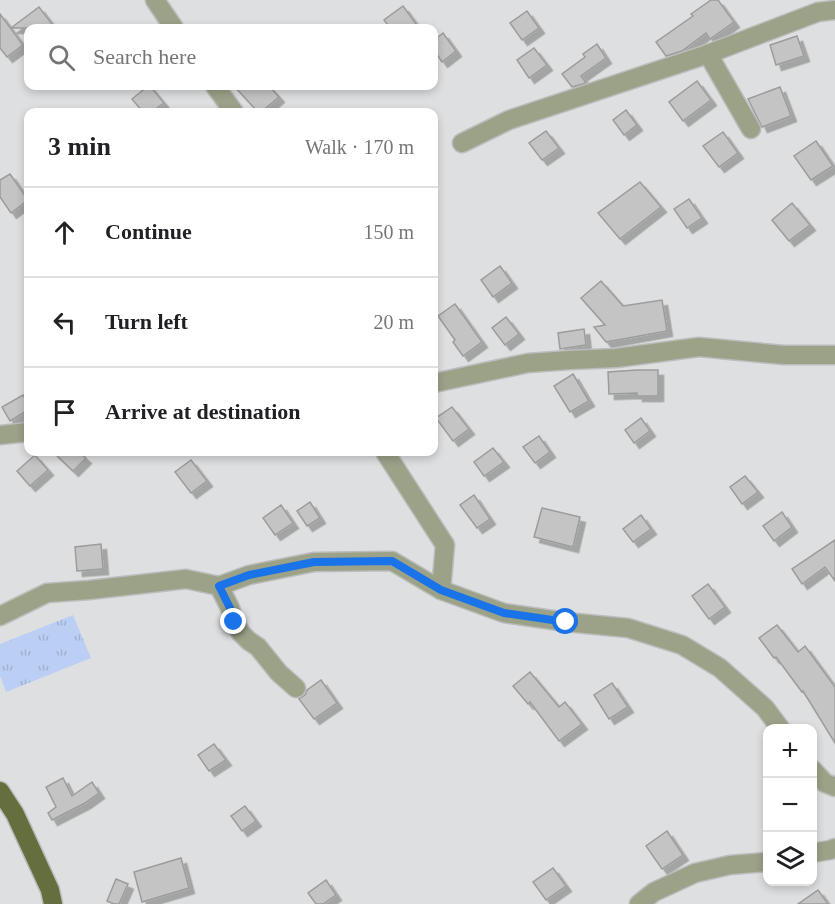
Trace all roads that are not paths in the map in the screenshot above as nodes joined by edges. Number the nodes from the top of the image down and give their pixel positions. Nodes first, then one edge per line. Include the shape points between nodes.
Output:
1 (155, 0) edge
2 (835, 10) edge
3 (171, 24) edge
4 (708, 54) junction
5 (218, 90) edge
6 (231, 108) edge
7 (752, 129) dead end
8 (462, 143) dead end
9 (835, 355) edge
10 (438, 382) edge
11 (24, 432) edge
12 (0, 435) edge
13 (388, 456) edge
14 (219, 586) junction
15 (441, 590) junction
16 (0, 616) edge
17 (296, 688) dead end
18 (776, 724) edge
19 (817, 774) edge
20 (835, 787) edge
21 (0, 792) edge
22 (835, 848) edge
23 (817, 852) edge
24 (763, 862) edge
25 (53, 904) edge
26 (639, 904) edge

1 - 3 street
2 - 4 street via 818,12
4 - 7 street
4 - 8 street via 509,120
5 - 6 street
9 - 10 street via 699,347 616,358 528,363
11 - 12 street
13 - 15 street via 445,545
14 - 15 street via 249,575 314,562 392,561
14 - 16 street via 186,579 47,593
14 - 17 street via 241,633
15 - 18 street via 504,613 628,628 682,645 720,668 765,708
19 - 20 street
21 - 25 main road via 15,814
22 - 23 street
24 - 26 street via 695,873 654,892

